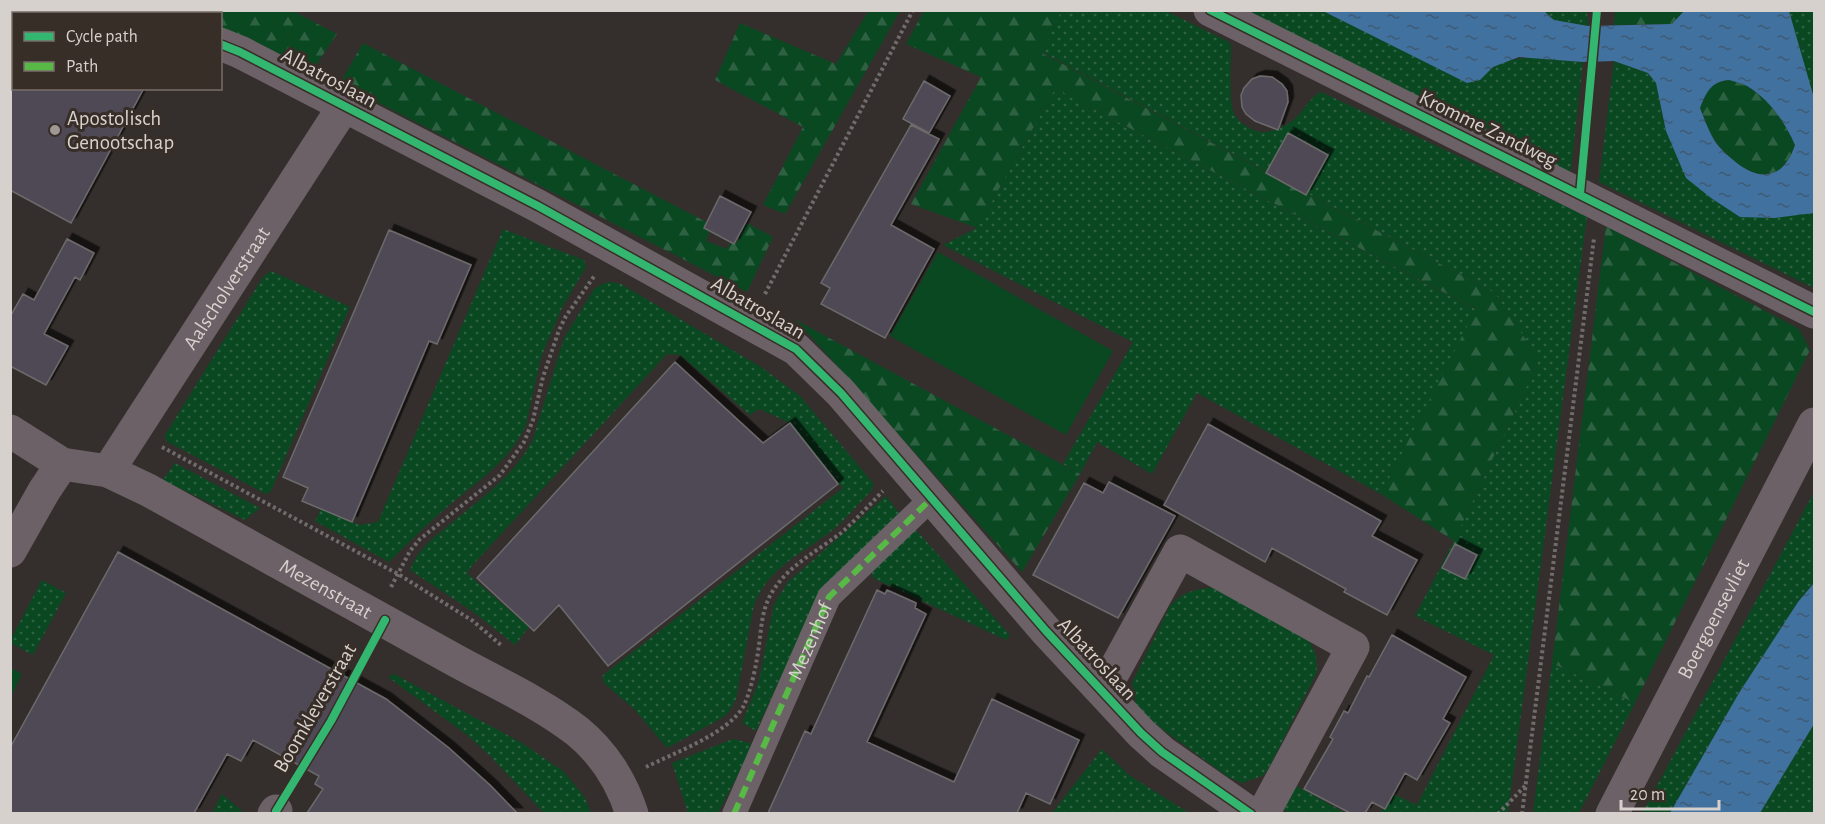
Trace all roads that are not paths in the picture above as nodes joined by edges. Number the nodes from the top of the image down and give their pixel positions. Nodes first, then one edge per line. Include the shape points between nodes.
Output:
1 (1210, 10) edge
2 (222, 45) edge
3 (344, 106) junction
4 (1815, 312) edge
5 (1815, 424) edge
6 (10, 431) edge
7 (62, 464) junction
8 (108, 471) junction
9 (931, 499) junction
10 (10, 551) edge
11 (1103, 691) junction
12 (632, 813) edge
13 (734, 813) edge
14 (1251, 813) edge
15 (1263, 813) edge
16 (1612, 813) edge

1 - 4 street, Kromme Zandweg
2 - 3 street, Albatroslaan
3 - 8 street, Aalscholverstraat
3 - 9 street, Albatroslaan via 796,349 841,393
5 - 16 street, Boergoensevliet
6 - 7 street, Mezenstraat
7 - 8 street, Mezenstraat
7 - 10 street
8 - 12 street, Mezenstraat via 528,698 589,742 619,781
9 - 11 street, Albatroslaan via 1046,632
9 - 13 street, Mezenhof via 829,597
11 - 14 street, Albatroslaan via 1162,752
11 - 15 street, Albatroslaan via 1179,551 1353,647

